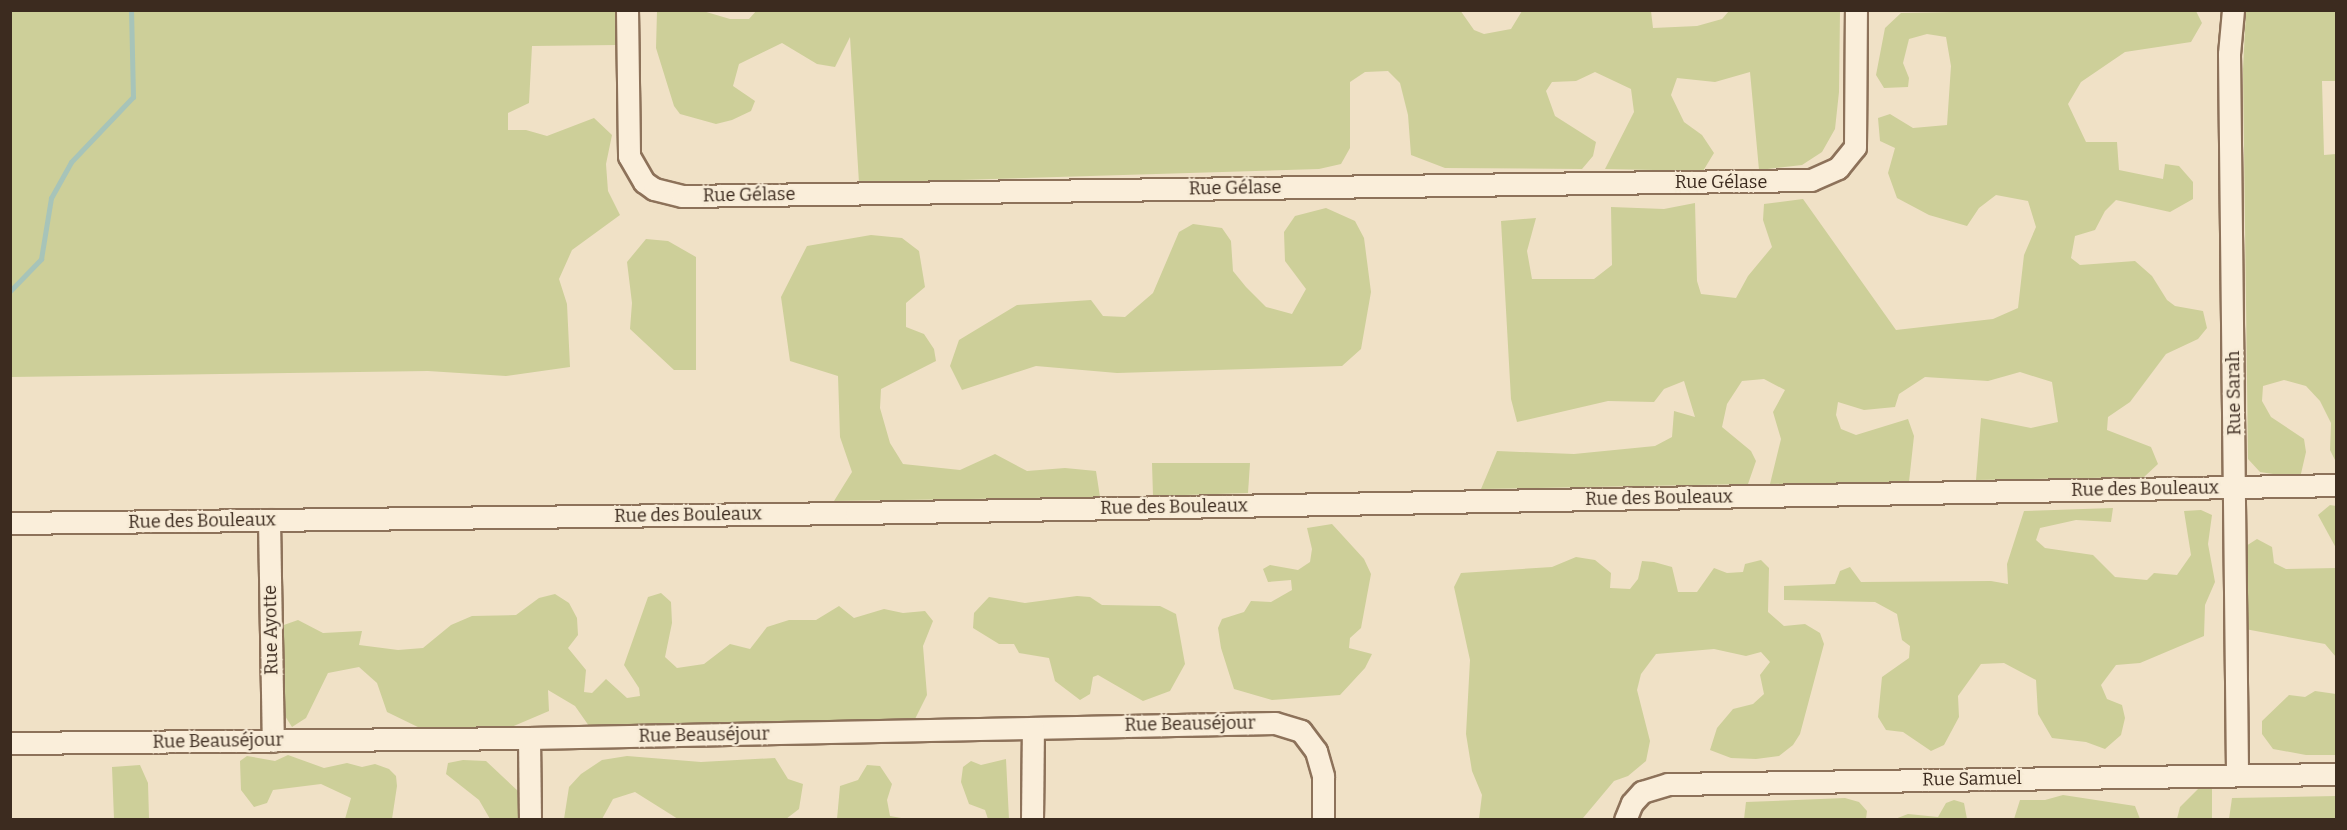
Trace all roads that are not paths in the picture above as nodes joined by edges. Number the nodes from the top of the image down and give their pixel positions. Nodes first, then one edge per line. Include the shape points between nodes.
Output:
1 (627, 10) edge
2 (1856, 10) edge
3 (2233, 10) edge
4 (2337, 485) edge
5 (2235, 487) junction
6 (269, 520) junction
7 (10, 523) edge
8 (1033, 728) junction
9 (529, 738) junction
10 (273, 741) junction
11 (10, 743) edge
12 (2337, 774) edge
13 (2237, 775) junction
14 (530, 819) edge
15 (1032, 819) edge
16 (1323, 819) edge
17 (1625, 819) edge

1 - 2 street, Rue Gélase via 629,156 639,176 654,189 682,196 1811,180 1838,168 1855,147
3 - 5 street, Rue Sarah via 2229,54
4 - 5 street, Rue des Bouleaux
5 - 6 street, Rue des Bouleaux
5 - 13 street, Rue Sarah
6 - 7 street, Rue des Bouleaux
6 - 10 street, Rue Ayotte
8 - 9 street, Rue Beauséjour
8 - 15 street
8 - 16 street, Rue Beauséjour via 1251,722 1292,726 1308,739 1321,766
9 - 10 street, Rue Beauséjour
9 - 14 street
10 - 11 street, Rue Beauséjour
12 - 13 street, Rue Samuel
13 - 17 street, Rue Samuel via 1668,784 1642,792

